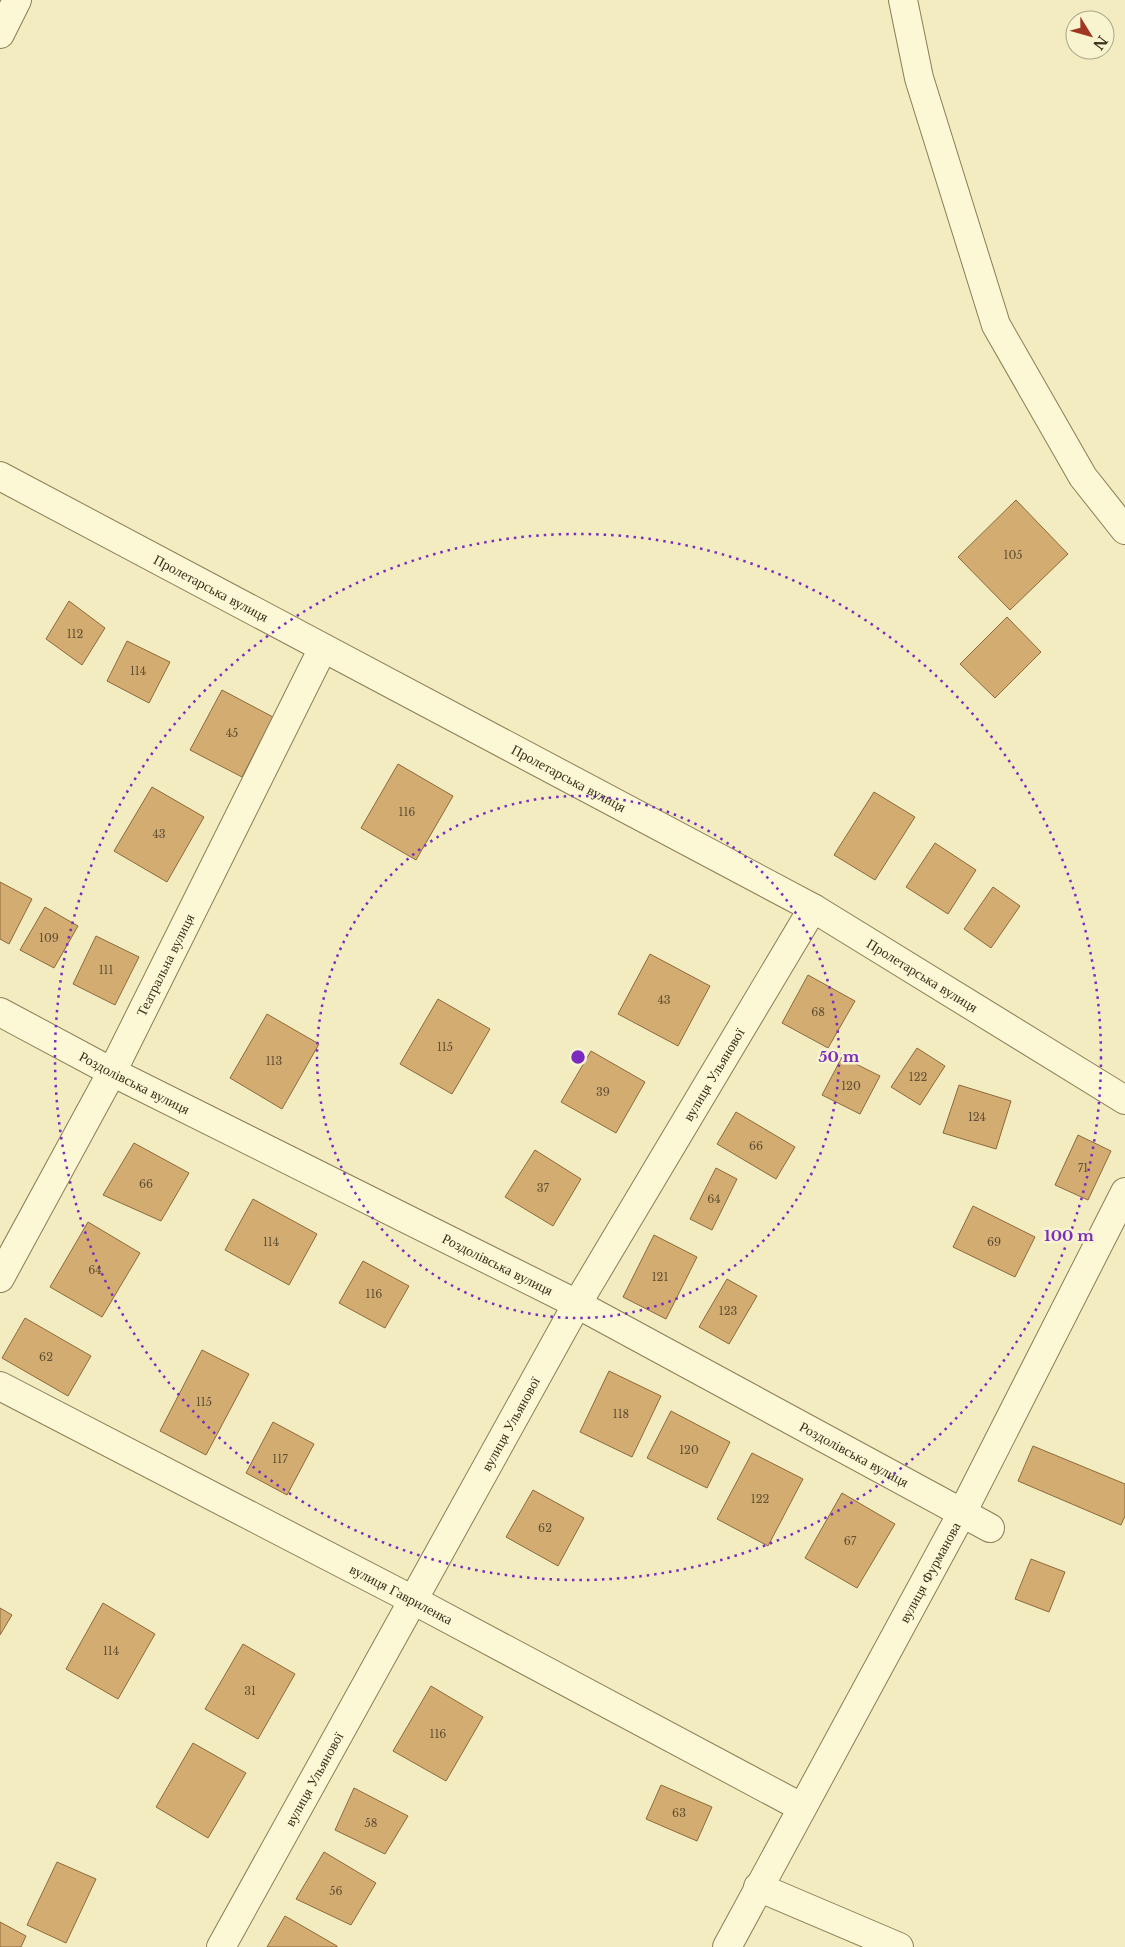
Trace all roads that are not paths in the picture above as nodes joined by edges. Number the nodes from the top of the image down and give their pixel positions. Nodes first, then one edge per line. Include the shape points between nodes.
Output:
1 (17, 0) edge
2 (903, 0) edge
3 (0, 34) edge
4 (0, 476) edge
5 (1125, 530) edge
6 (322, 648) junction
7 (814, 908) junction
8 (0, 1012) edge
9 (112, 1072) junction
10 (1125, 1100) edge
11 (1125, 1192) edge
12 (0, 1278) edge
13 (577, 1304) junction
14 (0, 1386) edge
15 (962, 1513) junction
16 (990, 1528) dead end
17 (413, 1600) junction
18 (801, 1807) junction
19 (758, 1886) junction
20 (221, 1947) edge
21 (727, 1947) edge
22 (899, 1947) edge

1 - 3 street
2 - 5 street via 920,78 996,326 1083,477
4 - 6 street, Пролетарська вулиця
6 - 7 street, Пролетарська вулиця
6 - 9 street, Театральна вулиця
7 - 10 street, Пролетарська вулиця
7 - 13 street, вулиця Ульянової
8 - 9 street, Роздолівська вулиця
9 - 12 street, Театральна вулиця
9 - 13 street, Роздолівська вулиця
11 - 15 street, вулиця Фурманова
13 - 15 street, Роздолівська вулиця
13 - 17 street, вулиця Ульянової
14 - 17 street, вулиця Гавриленка
15 - 16 street, Роздолівська вулиця
15 - 18 street, вулиця Фурманова
17 - 18 street, вулиця Гавриленка
17 - 20 street, вулиця Ульянової
18 - 19 street, вулиця Фурманова
19 - 21 street, вулиця Фурманова
19 - 22 street

